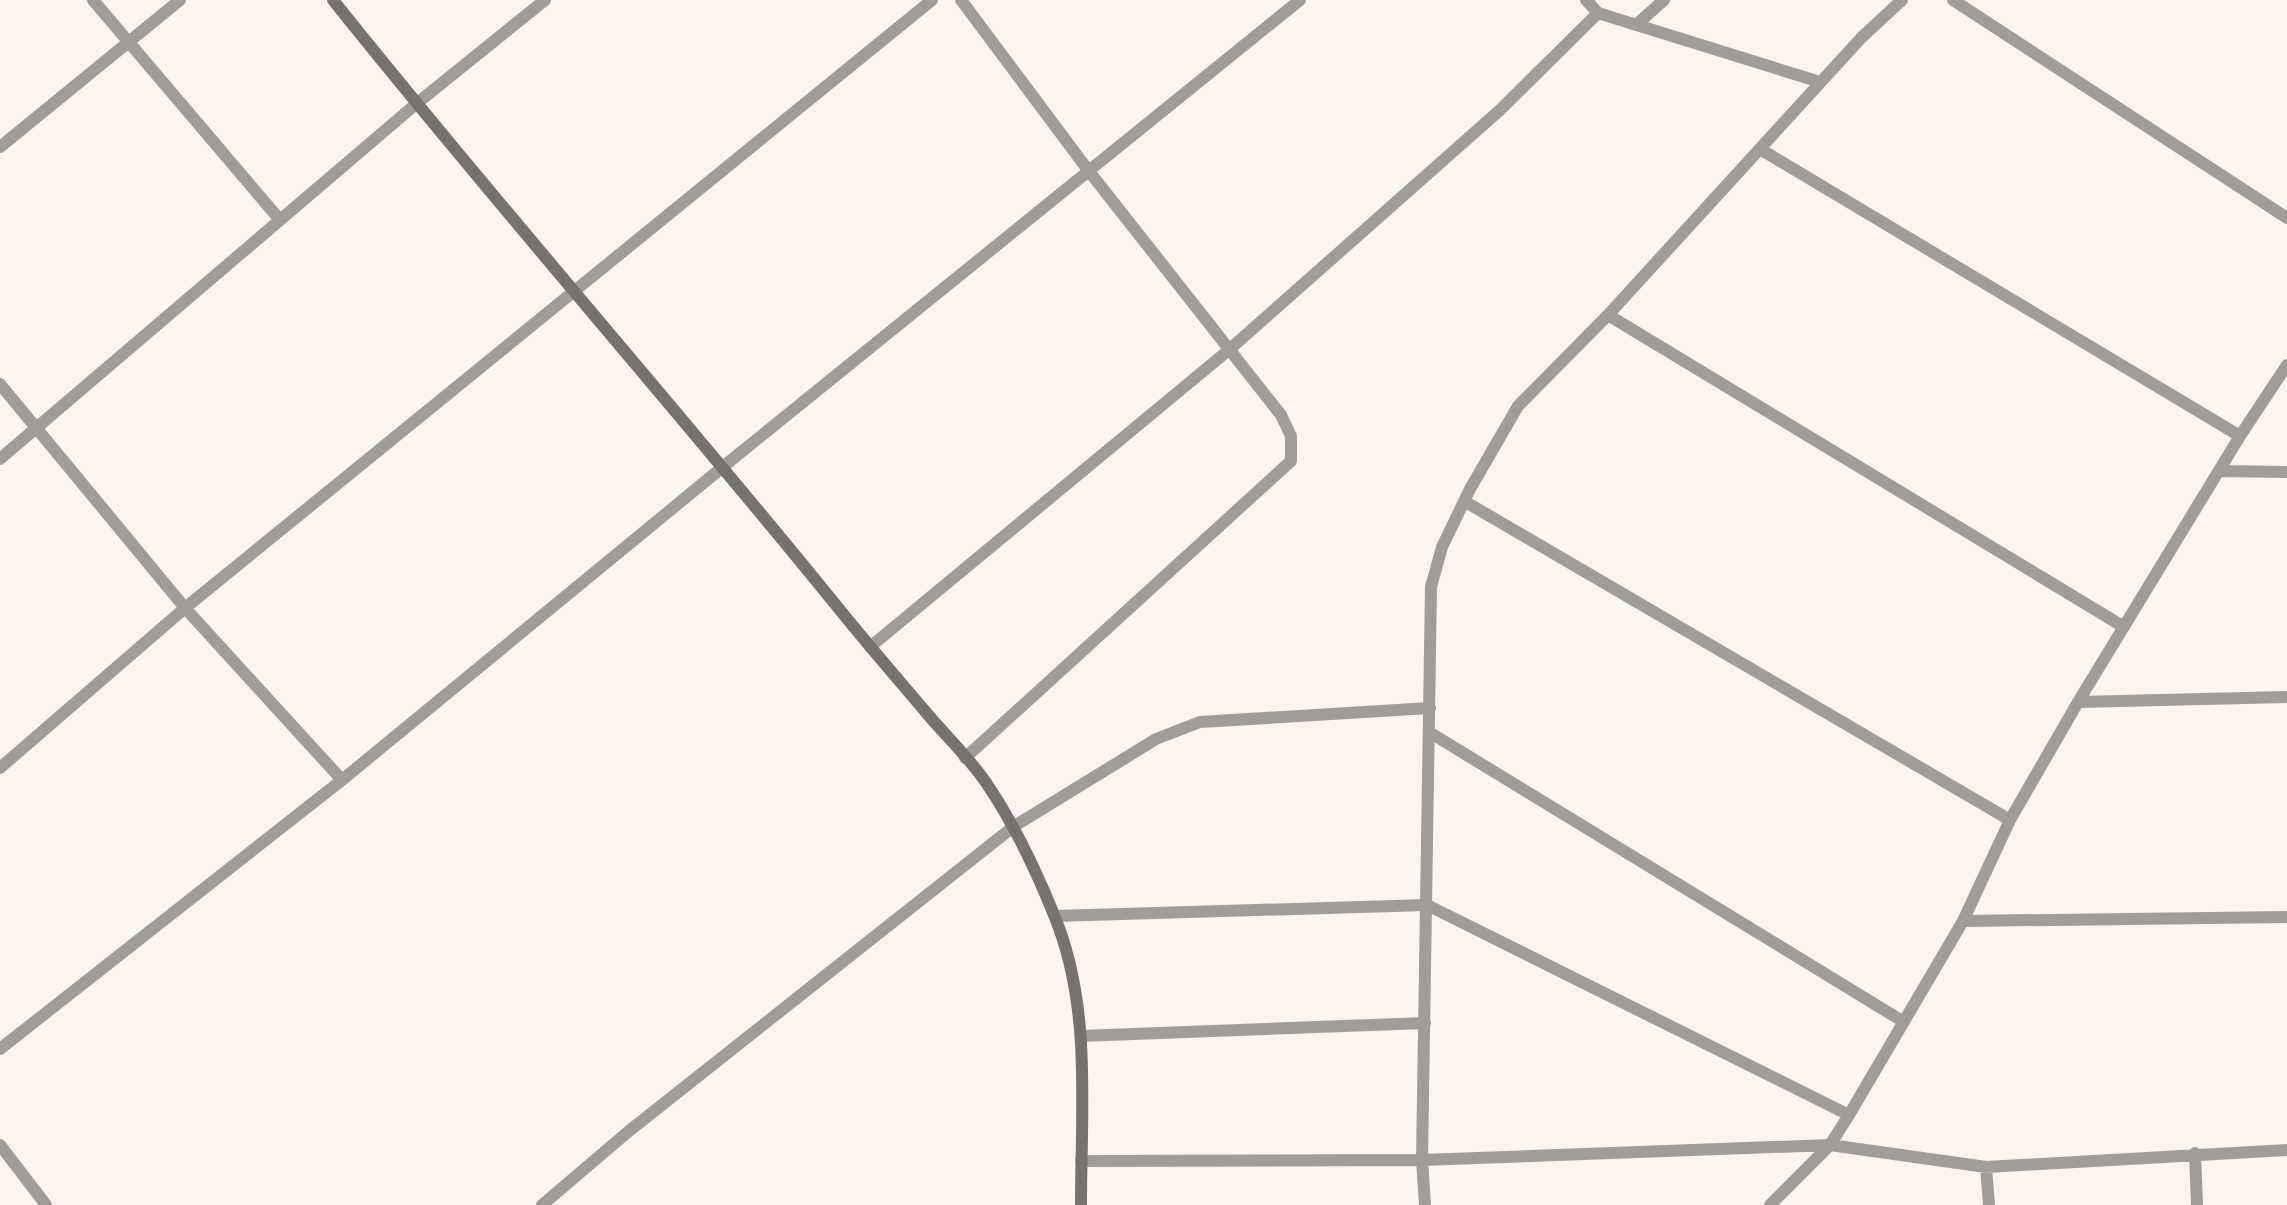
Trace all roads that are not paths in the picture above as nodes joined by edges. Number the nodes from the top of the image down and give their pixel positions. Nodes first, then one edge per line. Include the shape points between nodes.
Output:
1 (93, 0) edge
2 (180, 0) edge
3 (333, 0) edge
4 (545, 0) edge
5 (932, 0) edge
6 (961, 0) edge
7 (1300, 0) edge
8 (1586, 0) edge
9 (1664, 0) edge
10 (1902, 0) edge
11 (1953, 0) edge
12 (1598, 13) junction
13 (1636, 25) junction
14 (129, 41) junction
15 (1820, 82) junction
16 (416, 104) junction
17 (0, 148) edge
18 (1760, 149) junction
19 (1088, 170) junction
20 (2287, 218) edge
21 (280, 220) junction
22 (573, 292) junction
23 (1608, 315) junction
24 (1230, 349) junction
25 (2287, 365) edge
26 (0, 384) edge
27 (37, 428) junction
28 (2240, 436) junction
29 (0, 459) edge
30 (724, 466) junction
31 (2220, 471) junction
32 (2287, 472) edge
33 (1464, 501) junction
34 (185, 608) junction
35 (2124, 627) junction
36 (870, 647) junction
37 (2287, 697) edge
38 (2078, 702) junction
39 (1430, 708) junction
40 (1429, 732) junction
41 (965, 758) junction
42 (0, 768) edge
43 (342, 780) junction
44 (2010, 820) junction
45 (1013, 827) junction
46 (1427, 905) junction
47 (1055, 916) junction
48 (2287, 917) edge
49 (1963, 921) junction
50 (1904, 1022) junction
51 (1424, 1023) junction
52 (1081, 1036) junction
53 (0, 1049) edge
54 (1849, 1115) junction
55 (0, 1145) edge
56 (1830, 1145) junction
57 (2287, 1150) edge
58 (2195, 1153) junction
59 (1422, 1160) junction
60 (1081, 1161) junction
61 (1986, 1167) junction
62 (46, 1205) edge
63 (542, 1205) edge
64 (1081, 1205) edge
65 (1425, 1205) edge
66 (1770, 1205) edge
67 (1989, 1205) edge
68 (2197, 1205) edge

1 - 14 street
2 - 14 street
3 - 16 street
4 - 16 street
5 - 22 street
6 - 19 street
7 - 19 street
8 - 12 street
9 - 13 street
10 - 15 street
11 - 20 street
12 - 13 street
12 - 24 street via 1500,110
13 - 15 street
14 - 17 street
14 - 21 street
15 - 18 street
16 - 21 street
16 - 22 street
18 - 23 street
18 - 28 street
19 - 24 street
19 - 30 street
21 - 27 street
22 - 30 street
22 - 34 street
23 - 33 street via 1518,406
23 - 35 street
24 - 36 street
24 - 41 street via 1281,415 1291,436 1291,461
25 - 28 street
26 - 27 street
27 - 29 street
27 - 34 street
28 - 31 street
30 - 36 street
30 - 43 street
31 - 32 street
31 - 35 street
33 - 39 street via 1442,547 1431,587
33 - 44 street
34 - 42 street
34 - 43 street
35 - 38 street
36 - 41 street
37 - 38 street
38 - 44 street
39 - 40 street
39 - 45 street via 1200,722 1156,739
40 - 46 street
40 - 50 street
41 - 45 street via 985,782
43 - 53 street
44 - 49 street
45 - 47 street
45 - 63 street via 629,1131
46 - 47 street
46 - 51 street
46 - 54 street
47 - 52 street via 1071,964
48 - 49 street
49 - 50 street
50 - 54 street
51 - 52 street
51 - 59 street
52 - 60 street
54 - 56 street
55 - 62 street
56 - 59 street
56 - 61 street
56 - 66 street
57 - 58 street
58 - 61 street
58 - 68 street
59 - 60 street
59 - 65 street
60 - 64 street
61 - 67 street

